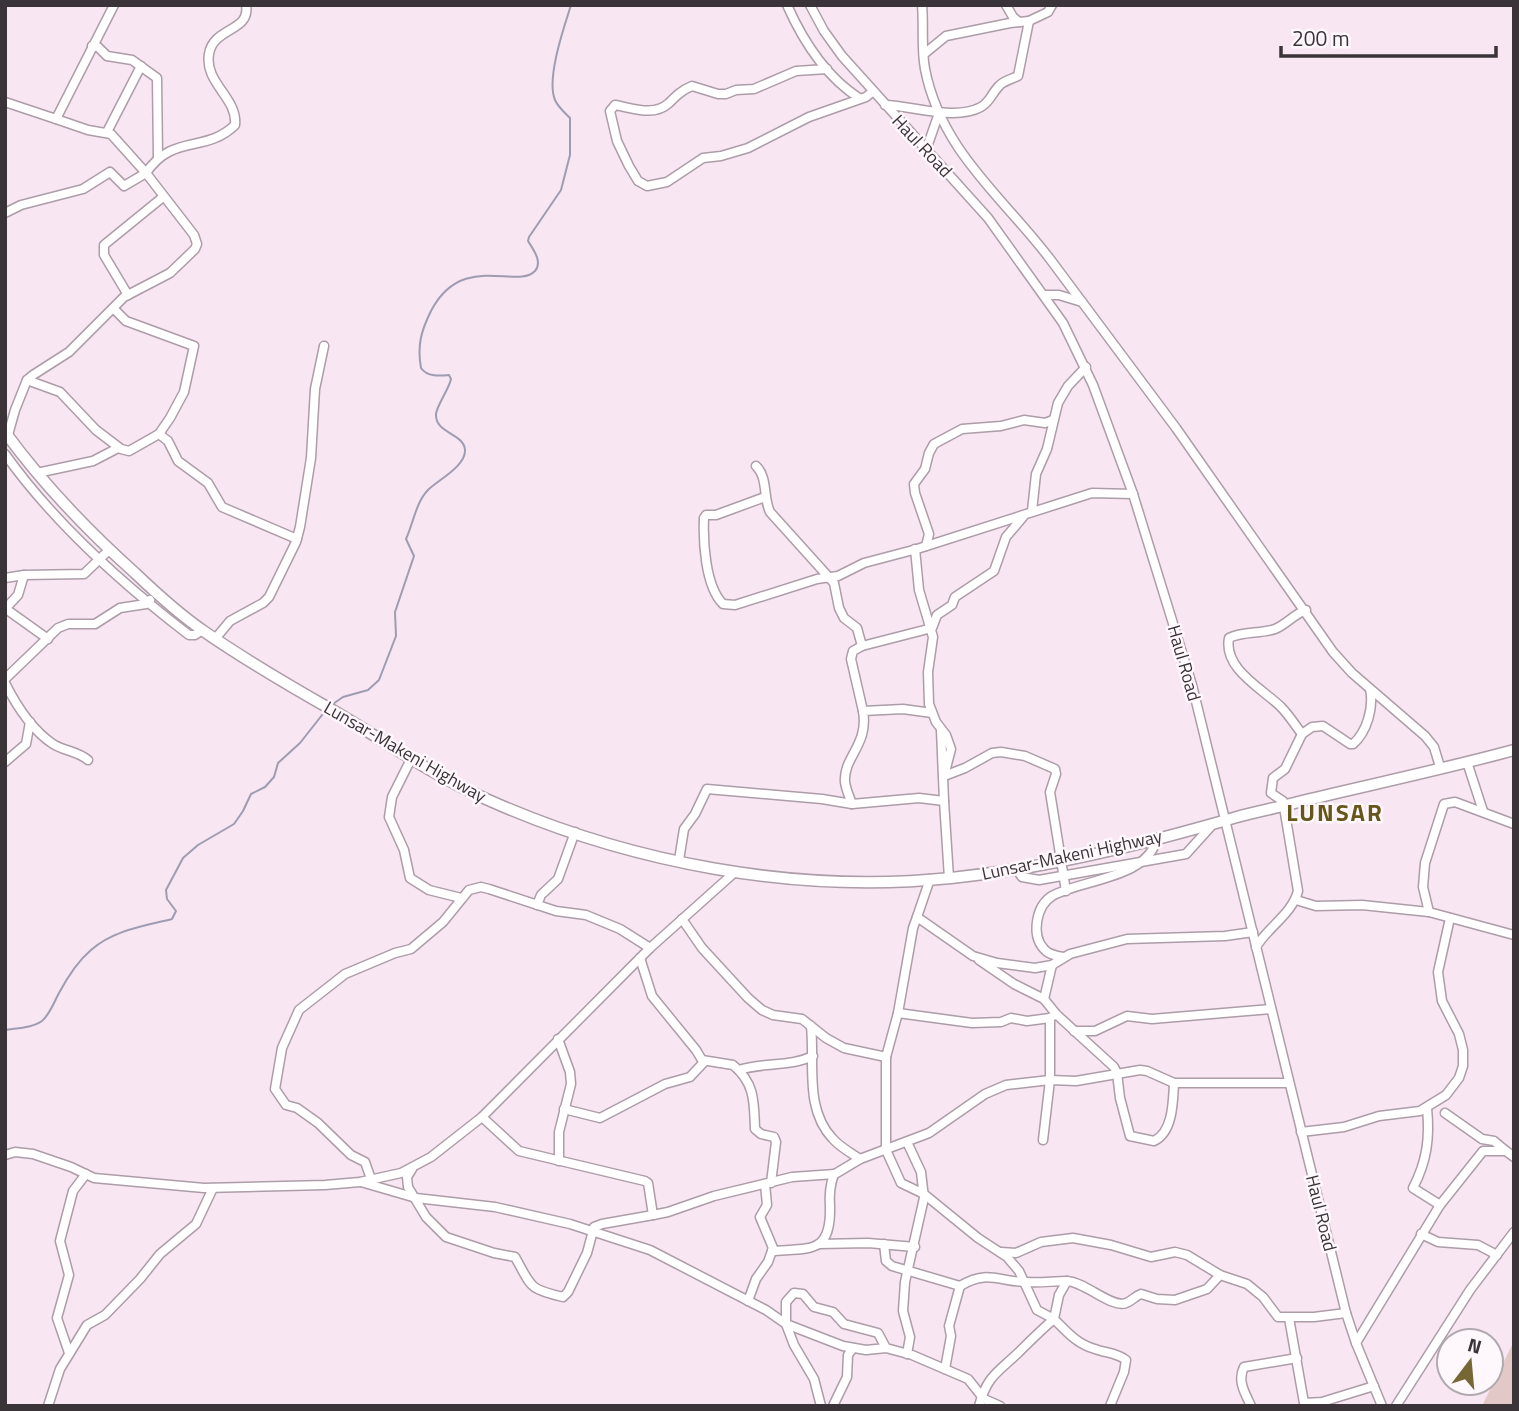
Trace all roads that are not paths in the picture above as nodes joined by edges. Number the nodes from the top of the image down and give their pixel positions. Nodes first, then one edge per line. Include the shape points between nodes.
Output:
1 (114, 5) edge
2 (246, 5) edge
3 (787, 5) edge
4 (810, 5) edge
5 (922, 5) edge
6 (928, 5) edge
7 (1006, 5) edge
8 (1052, 5) edge
9 (923, 18) junction
10 (1024, 22) junction
11 (92, 46) junction
12 (924, 54) junction
13 (141, 66) junction
14 (827, 69) junction
15 (872, 92) junction
16 (859, 98) junction
17 (5, 102) edge
18 (885, 106) junction
19 (939, 113) junction
20 (56, 119) junction
21 (107, 132) junction
22 (926, 150) junction
23 (158, 157) junction
24 (146, 173) junction
25 (163, 197) junction
26 (5, 213) edge
27 (1045, 295) junction
28 (128, 296) junction
29 (1082, 302) junction
30 (114, 309) junction
31 (324, 346) dead end
32 (1086, 367) junction
33 (27, 380) junction
34 (1053, 420) junction
35 (6, 434) edge
36 (159, 434) junction
37 (118, 447) junction
38 (5, 454) edge
39 (756, 466) dead end
40 (37, 473) junction
41 (1133, 494) junction
42 (765, 497) junction
43 (1028, 514) junction
44 (297, 539) junction
45 (926, 546) junction
46 (915, 549) junction
47 (109, 550) junction
48 (100, 560) junction
49 (24, 575) junction
50 (827, 577) junction
51 (5, 578) edge
52 (156, 593) junction
53 (148, 602) junction
54 (6, 609) edge
55 (1306, 610) junction
56 (932, 628) junction
57 (201, 630) junction
58 (48, 639) junction
59 (215, 639) junction
60 (862, 646) junction
61 (5, 681) edge
62 (1370, 689) junction
63 (1392, 707) junction
64 (1370, 710) junction
65 (863, 711) junction
66 (932, 713) junction
67 (30, 722) junction
68 (1303, 734) junction
69 (1514, 750) edge
70 (411, 759) junction
71 (88, 760) dead end
72 (5, 762) edge
73 (1468, 762) junction
74 (1440, 767) junction
75 (944, 776) junction
76 (944, 801) junction
77 (852, 804) junction
78 (1284, 806) junction
79 (1483, 811) junction
80 (1226, 821) junction
81 (1213, 824) junction
82 (1514, 824) edge
83 (575, 832) junction
84 (1157, 838) junction
85 (679, 860) junction
86 (1062, 860) junction
87 (1137, 864) junction
88 (1017, 870) junction
89 (735, 872) junction
90 (1063, 875) junction
91 (949, 878) junction
92 (930, 880) junction
93 (1066, 891) junction
94 (461, 898) junction
95 (1296, 900) junction
96 (537, 905) junction
97 (1429, 912) junction
98 (918, 917) junction
99 (1450, 918) junction
100 (682, 919) junction
101 (1253, 932) junction
102 (1514, 935) edge
103 (1256, 947) junction
104 (650, 948) junction
105 (973, 956) junction
106 (1064, 957) junction
107 (640, 958) junction
108 (1052, 965) junction
109 (1044, 999) junction
110 (1270, 1009) junction
111 (898, 1013) junction
112 (1053, 1016) junction
113 (811, 1026) junction
114 (1074, 1031) junction
115 (558, 1040) junction
116 (813, 1056) junction
117 (886, 1057) junction
118 (705, 1062) junction
119 (739, 1070) junction
120 (1117, 1073) junction
121 (1050, 1080) junction
122 (1174, 1083) junction
123 (1288, 1083) junction
124 (1427, 1108) junction
125 (564, 1109) junction
126 (1445, 1113) dead end
127 (482, 1117) junction
128 (1301, 1132) junction
129 (1043, 1140) dead end
130 (907, 1142) junction
131 (886, 1150) junction
132 (1506, 1151) junction
133 (5, 1155) edge
134 (1514, 1157) edge
135 (860, 1159) junction
136 (559, 1161) junction
137 (412, 1168) junction
138 (86, 1174) junction
139 (834, 1174) junction
140 (371, 1179) junction
141 (360, 1182) junction
142 (768, 1183) junction
143 (213, 1188) junction
144 (924, 1194) junction
145 (416, 1198) junction
146 (1440, 1205) junction
147 (653, 1215) junction
148 (593, 1230) junction
149 (1514, 1232) edge
150 (1421, 1234) junction
151 (818, 1244) junction
152 (884, 1244) junction
153 (915, 1247) junction
154 (772, 1251) junction
155 (1002, 1252) junction
156 (1497, 1255) junction
157 (907, 1271) junction
158 (1220, 1275) junction
159 (1067, 1281) junction
160 (1024, 1282) junction
161 (960, 1286) junction
162 (748, 1301) junction
163 (1346, 1312) junction
164 (1289, 1318) junction
165 (1054, 1319) junction
166 (786, 1324) junction
167 (1356, 1343) junction
168 (853, 1348) junction
169 (886, 1348) junction
170 (69, 1353) junction
171 (907, 1354) junction
172 (1297, 1358) junction
173 (945, 1368) junction
174 (1374, 1386) junction
175 (981, 1396) junction
176 (1316, 1404) edge
177 (48, 1406) edge
178 (821, 1406) edge
179 (833, 1406) edge
180 (979, 1406) edge
181 (1000, 1406) edge
182 (1110, 1406) edge
183 (1251, 1406) edge
184 (1382, 1406) edge
185 (1396, 1406) edge

1 - 11 street
2 - 23 street via 245,19 220,34 209,54 211,76 231,107 235,125 205,142 171,149
3 - 14 street
4 - 15 street, Haul Road via 824,31
5 - 9 street
6 - 9 street
7 - 10 street via 1013,17
8 - 10 street via 1048,12
9 - 12 street
10 - 12 street via 946,36
10 - 19 street via 1018,76 1000,85 983,106
11 - 13 street
11 - 20 street
12 - 19 street
13 - 21 street
13 - 23 street via 157,78
14 - 16 street
14 - 16 street via 796,71 754,89 726,94 692,86 654,111 615,105 610,111 617,141 638,181 647,186 667,182 703,158 748,148
15 - 16 street
15 - 18 street, Haul Road
17 - 20 street
18 - 19 street
18 - 22 street, Haul Road
19 - 22 street
19 - 29 street via 976,174 1034,237
20 - 21 street
21 - 24 street
22 - 27 street, Haul Road via 988,218
23 - 24 street
24 - 25 street
24 - 26 street via 124,186 110,172 83,189
25 - 28 street via 104,245 104,255
25 - 28 street via 197,244 170,273
27 - 29 street
27 - 32 street, Haul Road
28 - 30 street
29 - 55 street
30 - 33 street via 69,352
30 - 36 street via 126,321 194,346 184,392
31 - 44 street
32 - 34 street via 1068,386
32 - 41 street, Haul Road
33 - 35 street
33 - 37 street via 65,396
34 - 43 street
34 - 45 street via 962,429 934,444 914,484 929,534
35 - 40 main road, Lunsar-Makeni Highway
36 - 37 street via 135,449
36 - 44 street via 178,461 208,483 222,507
37 - 40 street via 93,461
38 - 48 street via 43,505
39 - 42 street via 763,475
40 - 47 main road, Lunsar-Makeni Highway
41 - 43 street via 1092,493
41 - 80 street, Haul Road via 1192,685
42 - 50 street via 774,519
42 - 50 street via 704,518 709,575 719,600 735,605
43 - 45 street
43 - 56 street via 1006,537 994,571 955,597 952,605 937,615
44 - 59 street via 270,597 230,621
45 - 46 street
46 - 50 street
46 - 56 street via 919,590
47 - 48 street
47 - 52 main road, Lunsar-Makeni Highway
48 - 49 street via 84,574
48 - 53 street
49 - 51 street
49 - 54 street via 18,595
50 - 60 street via 836,587 844,618 857,628
52 - 53 street
52 - 57 main road, Lunsar-Makeni Highway
53 - 57 street via 189,635
53 - 58 street via 120,608 95,624 68,624
54 - 58 street
55 - 62 street via 1333,652
55 - 68 street via 1279,627 1236,635 1227,642 1241,674 1284,710
56 - 60 street
56 - 66 street via 927,690
57 - 59 main road, Lunsar-Makeni Highway
58 - 61 street
59 - 70 main road, Lunsar-Makeni Highway
60 - 65 street via 853,651 851,659
61 - 67 street
62 - 63 street
62 - 64 street
63 - 64 street
63 - 74 street via 1434,747
64 - 68 street via 1363,733 1353,744 1323,726
65 - 66 street
65 - 77 street via 864,734 845,780
66 - 75 street via 951,749
67 - 71 street via 54,745
67 - 72 street via 26,744
68 - 78 street via 1285,769 1271,784 1270,793
69 - 73 main road, Lunsar-Makeni Highway
70 - 83 main road, Lunsar-Makeni Highway via 487,799
70 - 94 street via 392,797 389,817 410,878 429,890
73 - 74 main road, Lunsar-Makeni Highway
73 - 79 street
74 - 78 main road, Lunsar-Makeni Highway
75 - 76 street
75 - 86 street via 992,752 1025,756 1055,769 1050,792
76 - 77 street
76 - 91 street
77 - 85 street via 707,789 684,829
78 - 80 main road, Lunsar-Makeni Highway
78 - 95 street via 1298,883
79 - 82 street
79 - 97 street via 1452,801 1442,808 1425,863 1423,887
80 - 81 main road, Lunsar-Makeni Highway
80 - 101 street, Haul Road
81 - 84 main road, Lunsar-Makeni Highway
81 - 87 street via 1186,854
83 - 85 main road, Lunsar-Makeni Highway
83 - 96 street via 558,879
84 - 86 main road, Lunsar-Makeni Highway
84 - 87 street
85 - 89 main road, Lunsar-Makeni Highway
86 - 88 main road, Lunsar-Makeni Highway
86 - 90 street
87 - 90 street
87 - 93 street
88 - 90 street via 1028,880
88 - 91 main road, Lunsar-Makeni Highway
89 - 92 main road, Lunsar-Makeni Highway via 821,880
89 - 100 street
90 - 93 street
91 - 92 main road, Lunsar-Makeni Highway
92 - 98 street
93 - 106 street via 1045,903 1038,922 1043,949
94 - 96 street via 481,887
94 - 140 street via 443,922 411,949 358,968 320,992 299,1010 282,1048 278,1095 286,1105 318,1123 355,1159 365,1162
95 - 97 street via 1315,906
95 - 103 street
96 - 104 street via 586,915
97 - 99 street
98 - 105 street
98 - 111 street
99 - 102 street
99 - 124 street via 1439,982 1442,1001 1459,1034 1463,1066 1446,1095
100 - 104 street
100 - 113 street via 702,948 755,1005
101 - 103 street, Haul Road
101 - 106 street via 1135,938
103 - 110 street, Haul Road
104 - 107 street
105 - 108 street via 1017,967
105 - 109 street
106 - 108 street
107 - 115 street
107 - 118 street via 652,996
108 - 109 street
109 - 112 street
110 - 114 street via 1153,1019 1126,1016 1096,1031
110 - 123 street, Haul Road
111 - 112 street via 972,1023
111 - 117 street
112 - 114 street
112 - 121 street
113 - 116 street
113 - 117 street via 844,1048
114 - 120 street
115 - 125 street via 570,1072
115 - 127 street
116 - 119 street via 796,1063 766,1063
116 - 135 street via 815,1106 835,1142
117 - 131 street
118 - 119 street via 726,1062
118 - 125 street via 690,1077 665,1084 600,1118
119 - 142 street via 754,1097 755,1129 776,1142
120 - 121 street via 1076,1081
120 - 122 street via 1147,1071
120 - 122 street via 1130,1136 1147,1141 1160,1138 1168,1125
121 - 129 street
121 - 130 street via 1006,1085 985,1094 929,1133
122 - 123 street
123 - 128 street, Haul Road
124 - 128 street
124 - 146 street via 1427,1158 1413,1188
125 - 136 street
126 - 132 street
127 - 136 street via 519,1151
127 - 137 street
128 - 163 street, Haul Road
130 - 131 street
130 - 144 street via 922,1172
131 - 135 street
131 - 144 street via 901,1183
132 - 134 street
132 - 146 street via 1483,1151
133 - 138 street via 33,1154
135 - 139 street
136 - 147 street via 645,1181
137 - 140 street
137 - 145 street via 407,1182
138 - 143 street
138 - 170 street via 73,1191 60,1241 69,1275 57,1318
139 - 142 street
139 - 151 street via 829,1192 830,1230
140 - 141 street
141 - 143 street
141 - 145 street
142 - 147 street
142 - 154 street via 767,1205 760,1217
143 - 170 street via 196,1224 160,1254 105,1315 87,1325
144 - 153 street
144 - 155 street
145 - 148 street via 495,1207
145 - 148 street via 426,1217 446,1237 515,1257 526,1280 538,1291 563,1297 587,1254
146 - 150 street
147 - 148 street via 602,1224
148 - 162 street via 650,1250
149 - 156 street
150 - 156 street via 1438,1242 1478,1245
150 - 167 street
151 - 152 street
151 - 154 street
152 - 153 street
152 - 157 street via 886,1261
153 - 157 street
154 - 162 street
155 - 158 street via 1016,1253 1041,1242 1073,1238 1143,1256 1187,1255
155 - 160 street
156 - 185 street
157 - 161 street
157 - 171 street via 903,1307 910,1337
158 - 159 street via 1208,1289 1175,1300 1141,1294 1126,1304
158 - 164 street via 1247,1284 1273,1314
159 - 160 street
159 - 165 street
160 - 161 street via 985,1276
160 - 165 street via 1037,1310
161 - 173 street via 949,1326
162 - 166 street
163 - 164 street
163 - 167 street, Haul Road
164 - 172 street
165 - 175 street via 1006,1361
165 - 182 street via 1076,1341 1125,1358
166 - 168 street
166 - 169 street via 786,1302 790,1296 803,1294 814,1307 834,1312 844,1324 878,1333
166 - 178 street via 814,1379
167 - 174 street, Haul Road
168 - 169 street
168 - 179 street via 847,1377
169 - 171 street
170 - 177 street
171 - 173 street
172 - 176 street via 1304,1403
172 - 183 street via 1244,1367 1242,1388
173 - 175 street via 968,1379
174 - 176 street
174 - 184 street, Haul Road
175 - 180 street
175 - 181 street

